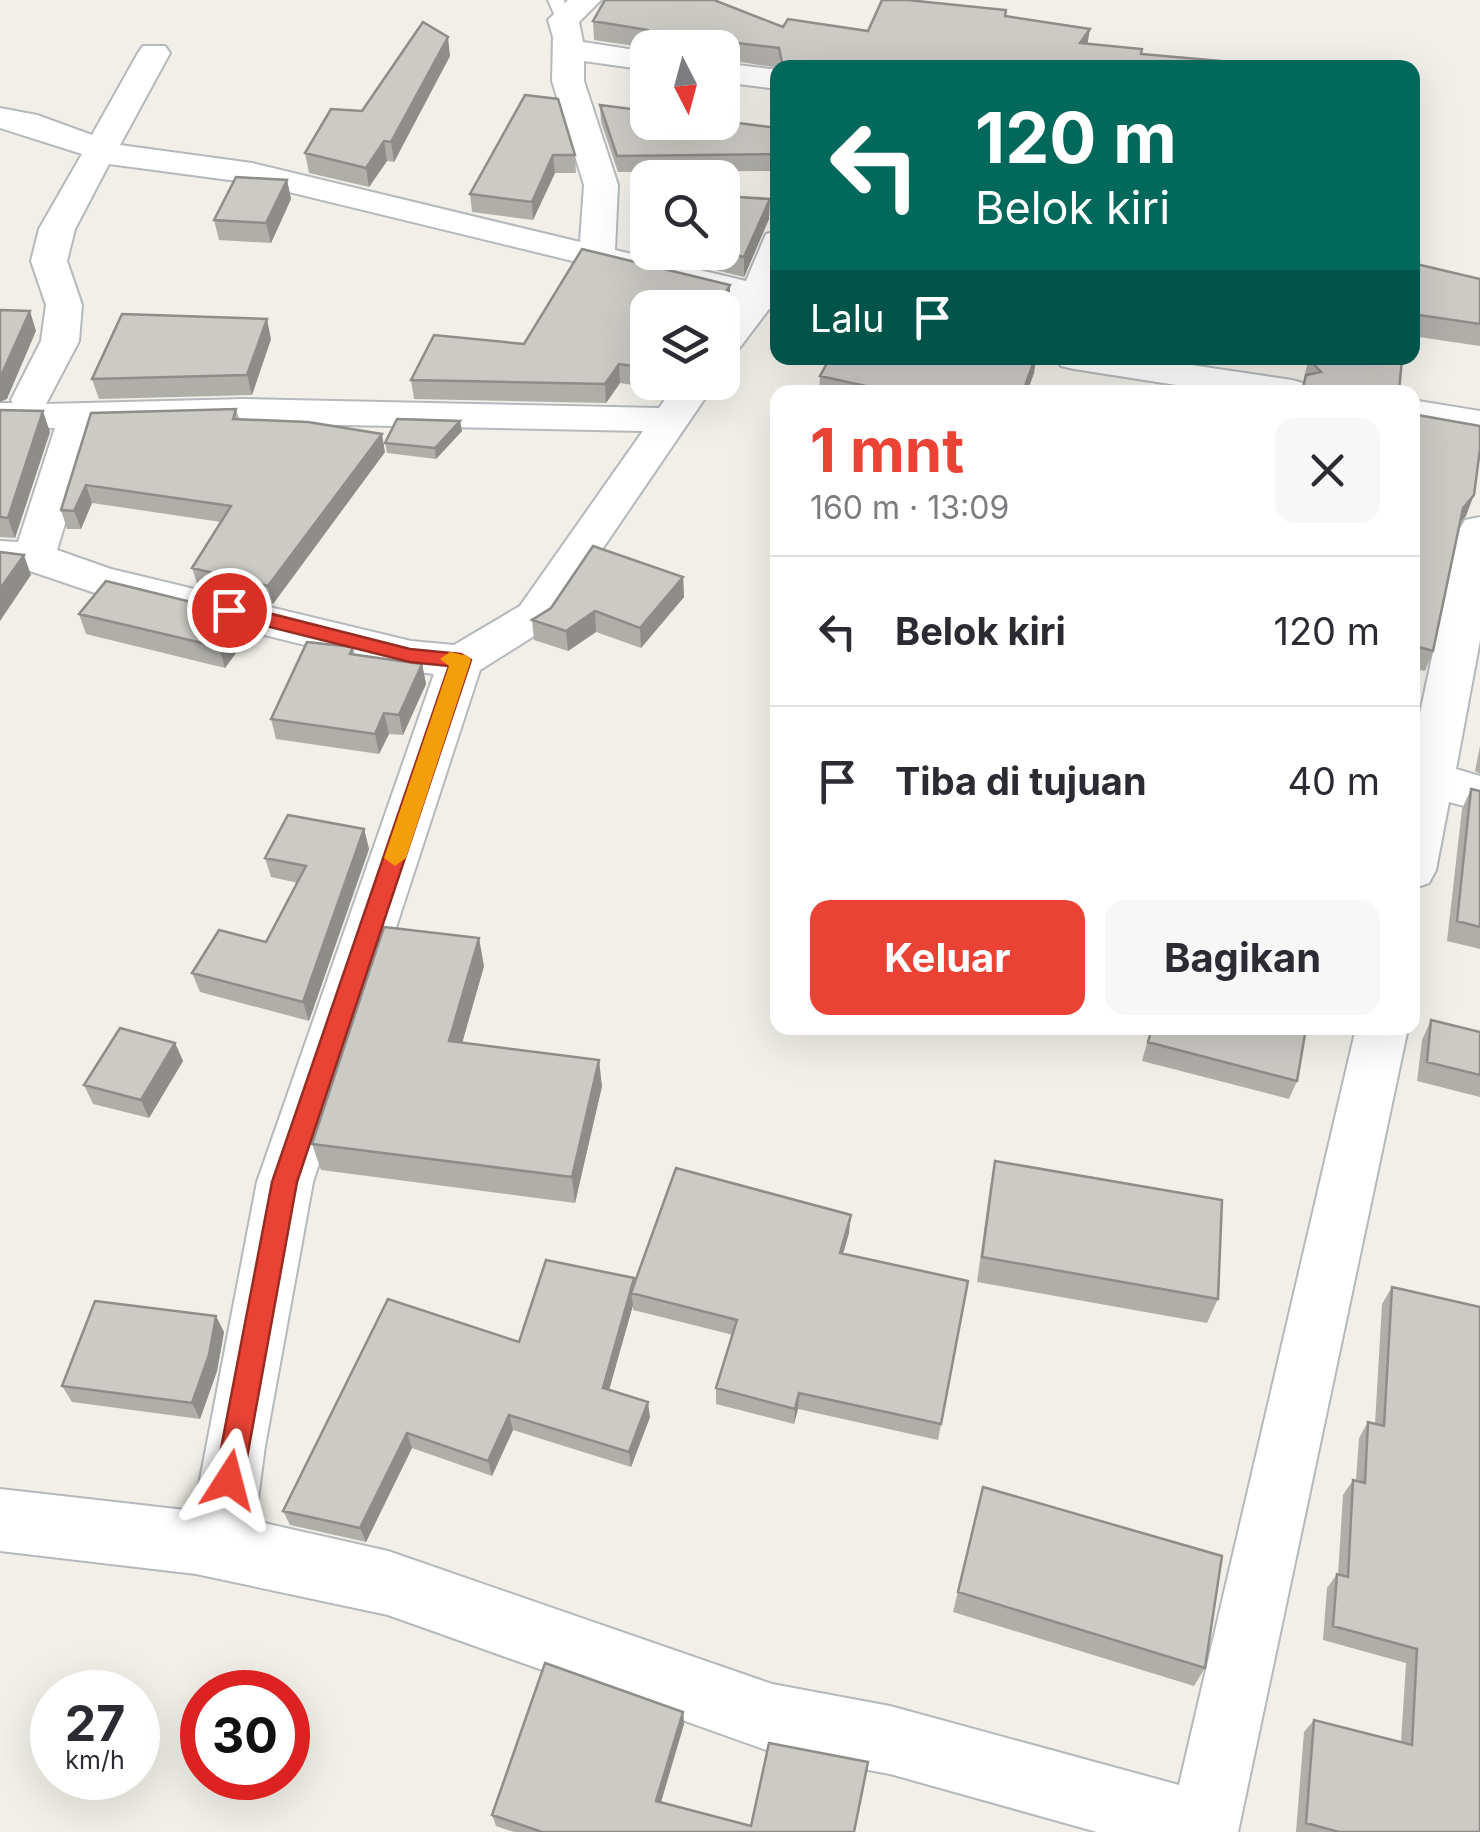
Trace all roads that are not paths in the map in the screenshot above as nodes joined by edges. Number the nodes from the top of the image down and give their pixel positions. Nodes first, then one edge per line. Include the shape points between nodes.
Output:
1 (568, 17) edge
2 (630, 50) edge
3 (154, 53) dead end
4 (740, 75) edge
5 (770, 79) edge
6 (0, 118) edge
7 (99, 149) junction
8 (596, 256) junction
9 (769, 297) edge
10 (740, 327) edge
11 (1119, 365) edge
12 (1247, 385) edge
13 (684, 400) edge
14 (15, 407) edge
15 (1420, 413) edge
16 (78, 418) junction
17 (670, 420) junction
18 (1480, 423) edge
19 (1480, 530) edge
20 (17, 556) edge
21 (461, 660) junction
22 (1430, 779) junction
23 (1480, 792) edge
24 (1420, 830) edge
25 (1380, 1035) edge
26 (0, 1520) edge
27 (220, 1547) junction
28 (1204, 1829) edge

1 - 2 street
1 - 8 street via 568,81 602,185
3 - 7 street
4 - 5 street
6 - 7 street
7 - 8 street via 123,158 252,173
7 - 14 street via 57,229 49,262 64,305 60,341
8 - 9 street
9 - 10 street
11 - 12 street
13 - 17 street
14 - 16 street
15 - 18 street
16 - 17 street via 246,411
16 - 20 street
17 - 21 street via 535,616
19 - 22 street
20 - 21 street via 410,656
21 - 27 street via 284,1182
22 - 23 street
22 - 24 street
25 - 28 street
26 - 27 street via 100,1527
27 - 28 street via 388,1583 772,1718 890,1740

